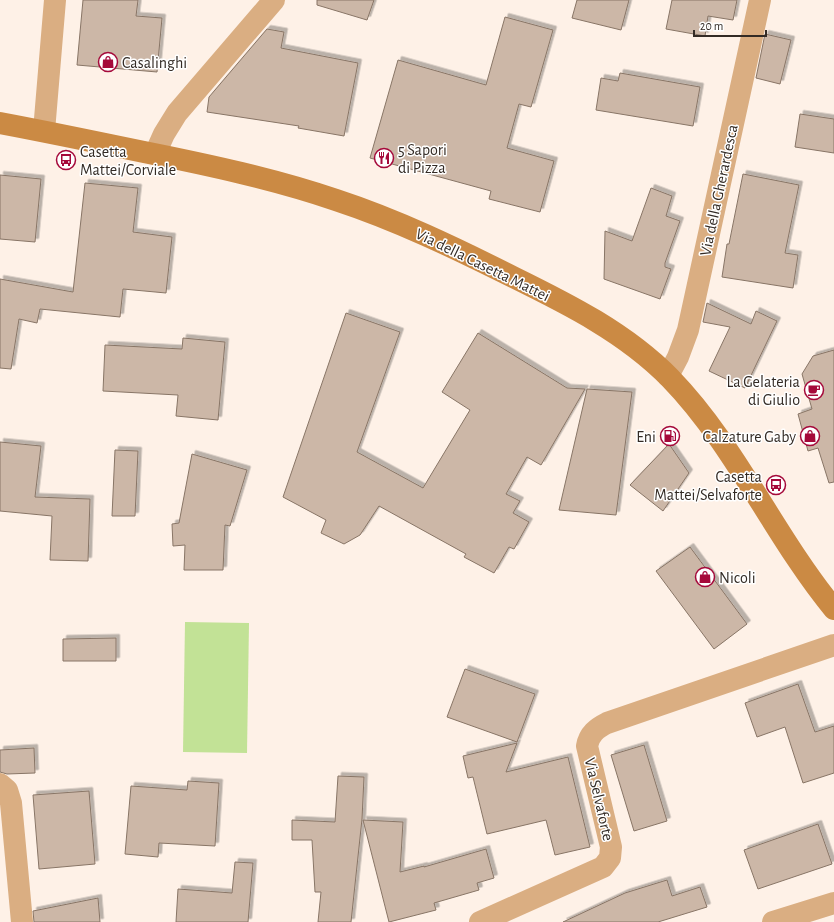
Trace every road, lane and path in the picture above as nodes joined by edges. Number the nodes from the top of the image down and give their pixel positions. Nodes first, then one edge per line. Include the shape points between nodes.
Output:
1 (55, 0) edge
2 (274, 0) edge
3 (760, 0) edge
4 (0, 123) edge
5 (44, 132) junction
6 (155, 154) junction
7 (668, 376) junction
8 (834, 609) edge
9 (834, 645) edge
10 (0, 784) edge
11 (834, 903) edge
12 (22, 922) edge
13 (480, 922) edge
14 (774, 922) edge

1 - 5 street
2 - 6 street via 177,113
3 - 7 street, Via della Gherardesca via 688,330
4 - 5 main road, Via della Casetta Mattei
5 - 6 main road, Via della Casetta Mattei
6 - 7 main road, Via della Casetta Mattei via 243,173 337,200 426,236 531,286 588,317 637,349
7 - 8 main road, Via della Casetta Mattei via 725,446 802,567
9 - 13 street, Via Selvaforte via 607,723 594,731 587,746 611,847 610,858 603,867 585,876
10 - 12 street via 9,795 11,804
11 - 14 street

